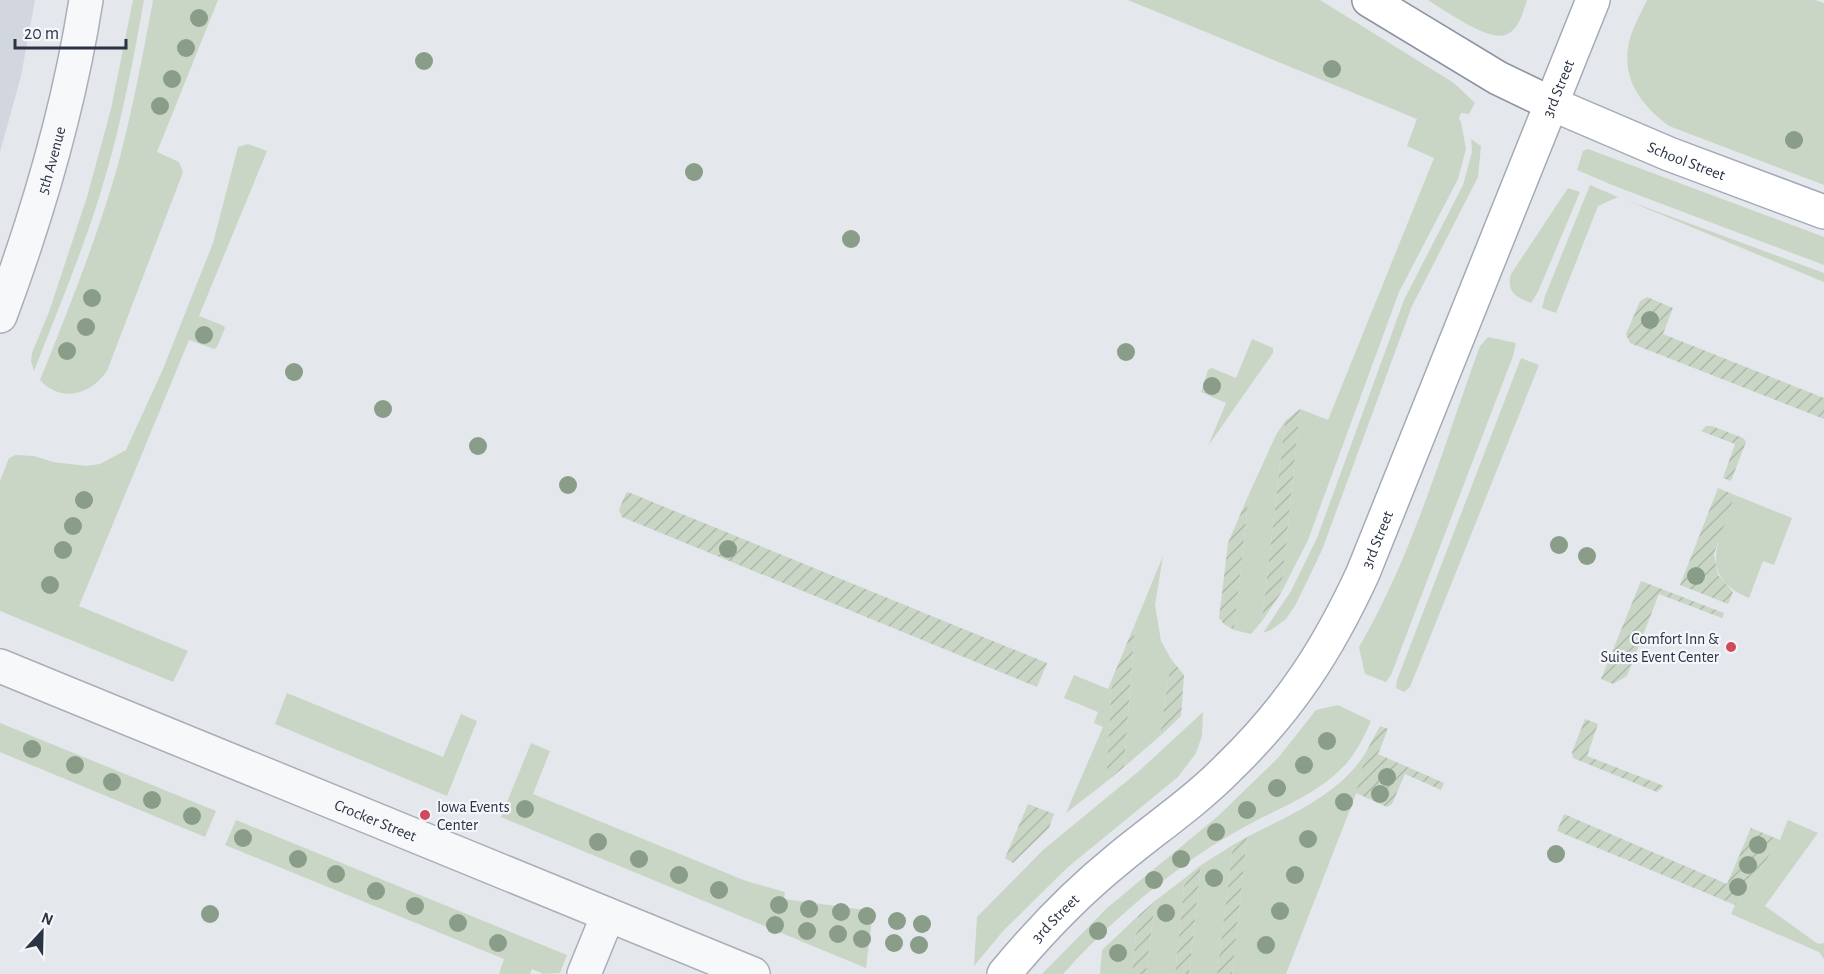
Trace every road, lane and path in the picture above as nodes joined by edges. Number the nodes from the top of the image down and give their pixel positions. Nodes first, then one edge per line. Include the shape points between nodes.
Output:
1 (86, 0) edge
2 (1370, 0) edge
3 (1593, 0) edge
4 (1552, 104) junction
5 (1824, 212) edge
6 (0, 316) edge
7 (0, 666) edge
8 (608, 915) junction
9 (584, 974) edge
10 (753, 974) edge
11 (1004, 974) edge

1 - 6 street, 5th Avenue via 78,53 55,144
2 - 4 main road, School Street via 1498,78
3 - 4 main road, 3rd Street
4 - 5 main road, School Street
4 - 11 main road, 3rd Street via 1363,573 1312,668 1276,718 1228,768 1076,896
7 - 8 street, Crocker Street
8 - 9 street
8 - 10 street, Crocker Street

